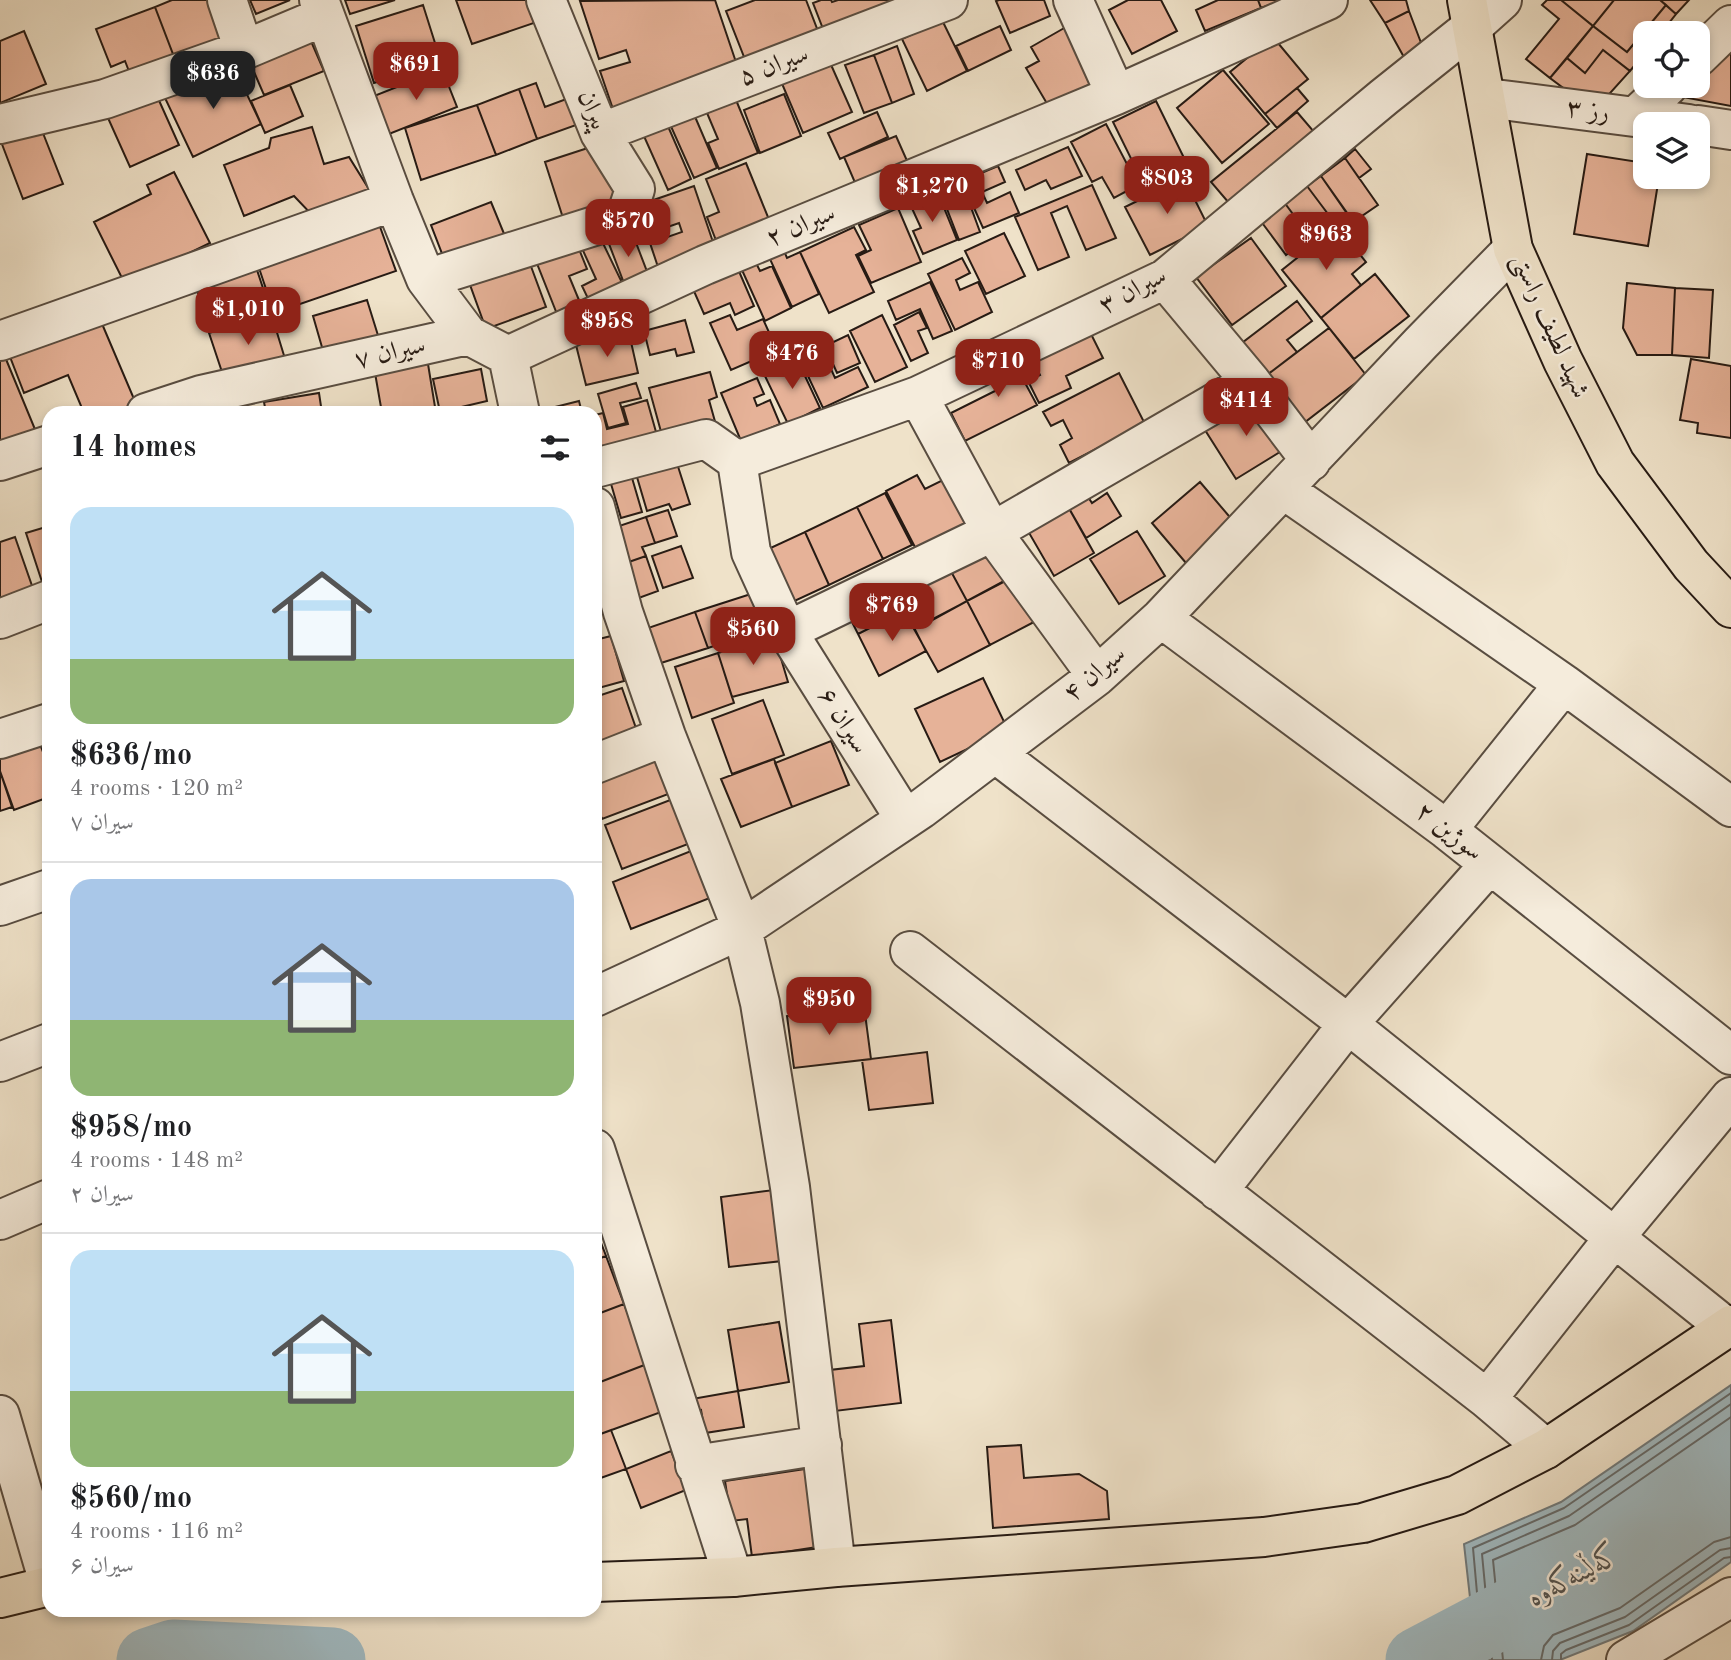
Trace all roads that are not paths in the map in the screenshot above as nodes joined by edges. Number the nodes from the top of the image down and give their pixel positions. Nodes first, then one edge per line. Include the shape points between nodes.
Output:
1 (227, 0) edge
2 (546, 0) edge
3 (948, 0) edge
4 (1073, 0) edge
5 (1328, 0) edge
6 (1502, 0) edge
7 (322, 8) edge
8 (1470, 13) edge
9 (1731, 25) edge
10 (1710, 45) edge
11 (244, 50) junction
12 (1115, 95) junction
13 (1487, 98) junction
14 (1655, 98) edge
15 (1640, 112) edge
16 (1633, 117) edge
17 (0, 124) edge
18 (1710, 127) edge
19 (1731, 130) edge
20 (600, 133) junction
21 (394, 201) junction
22 (1513, 248) junction
23 (426, 279) junction
24 (1165, 279) junction
25 (468, 335) junction
26 (0, 341) edge
27 (508, 356) junction
28 (1251, 382) junction
29 (918, 396) junction
30 (167, 406) edge
31 (519, 406) edge
32 (42, 447) edge
33 (0, 461) edge
34 (737, 461) junction
35 (1311, 461) junction
36 (602, 466) edge
37 (1283, 489) junction
38 (992, 532) junction
39 (602, 562) edge
40 (1731, 608) edge
41 (42, 609) edge
42 (609, 617) edge
43 (1161, 618) junction
44 (0, 619) edge
45 (787, 631) junction
46 (1097, 676) junction
47 (1564, 684) junction
48 (42, 725) edge
49 (666, 736) junction
50 (0, 739) edge
51 (995, 753) junction
52 (602, 761) edge
53 (1731, 807) edge
54 (905, 819) junction
55 (1447, 830) junction
56 (1490, 864) junction
57 (42, 891) edge
58 (0, 906) edge
59 (742, 929) junction
60 (910, 951) dead end
61 (602, 994) edge
62 (1348, 1024) junction
63 (1727, 1043) edge
64 (42, 1046) edge
65 (0, 1062) edge
66 (1731, 1097) edge
67 (602, 1171) edge
68 (1218, 1191) junction
69 (42, 1202) edge
70 (0, 1220) edge
71 (1614, 1238) junction
72 (1729, 1326) edge
73 (1487, 1399) junction
74 (0, 1416) edge
75 (822, 1445) junction
76 (1546, 1449) junction
77 (695, 1465) junction
78 (42, 1561) edge
79 (836, 1567) junction
80 (733, 1577) junction
81 (602, 1578) edge
82 (42, 1587) edge
83 (1731, 1597) edge
84 (0, 1598) edge
85 (1626, 1660) edge

1 - 11 street
2 - 20 street, پیران
3 - 20 street, سیران ۵
4 - 12 street
5 - 12 street, سیران ۲
6 - 8 street, سیران ۳
7 - 11 street
7 - 21 street
8 - 13 main road, شهید لطیف راستی
8 - 24 street, سیران ۳ via 1384,97
9 - 10 street
11 - 17 street via 105,99
12 - 27 street, سیران ۲ via 705,265
13 - 16 street, رز ۳
13 - 22 main road, شهید لطیف راستی
14 - 15 street
18 - 19 street
20 - 23 street, پیران via 635,189 626,216
21 - 23 street
21 - 26 street
22 - 35 street, سیران ۴
22 - 40 main road, شهید لطیف راستی via 1615,463 1691,565
23 - 25 street
24 - 28 street
24 - 29 street, سیران ۳
25 - 27 street
25 - 30 street, سیران ۷
27 - 31 street
28 - 35 street
28 - 38 street
29 - 34 street, سیران ۳
29 - 38 street
32 - 33 street
34 - 36 street via 706,439
34 - 45 street, سیران ۶ via 751,552
35 - 37 street, سیران ۴
37 - 43 street, سیران ۴
37 - 47 street
38 - 45 street
38 - 46 street
39 - 42 street
41 - 44 street
42 - 49 street
43 - 46 street, سیران ۴
43 - 55 street, سوژین ۲
45 - 54 street, سیران ۶
46 - 51 street, سیران ۴
47 - 53 street
47 - 55 street
48 - 50 street
49 - 52 street
49 - 59 street
51 - 54 street, سیران ۴
51 - 62 street
54 - 59 street, سیران ۴
55 - 56 street, سوژین ۲
56 - 62 street
56 - 63 street, سوژین ۲
57 - 58 street
59 - 61 street, سیران ۴
59 - 75 street via 760,1003 790,1187
60 - 68 street
62 - 68 street
62 - 71 street
64 - 65 street
66 - 71 street
67 - 77 street
68 - 73 street
69 - 70 street
71 - 72 street
71 - 73 street
72 - 76 main road
73 - 76 street
74 - 78 street
75 - 77 street
75 - 79 street
76 - 79 main road via 1457,1494 1363,1523 1264,1536
77 - 80 street
79 - 80 main road
80 - 81 main road
82 - 84 main road
83 - 85 street

